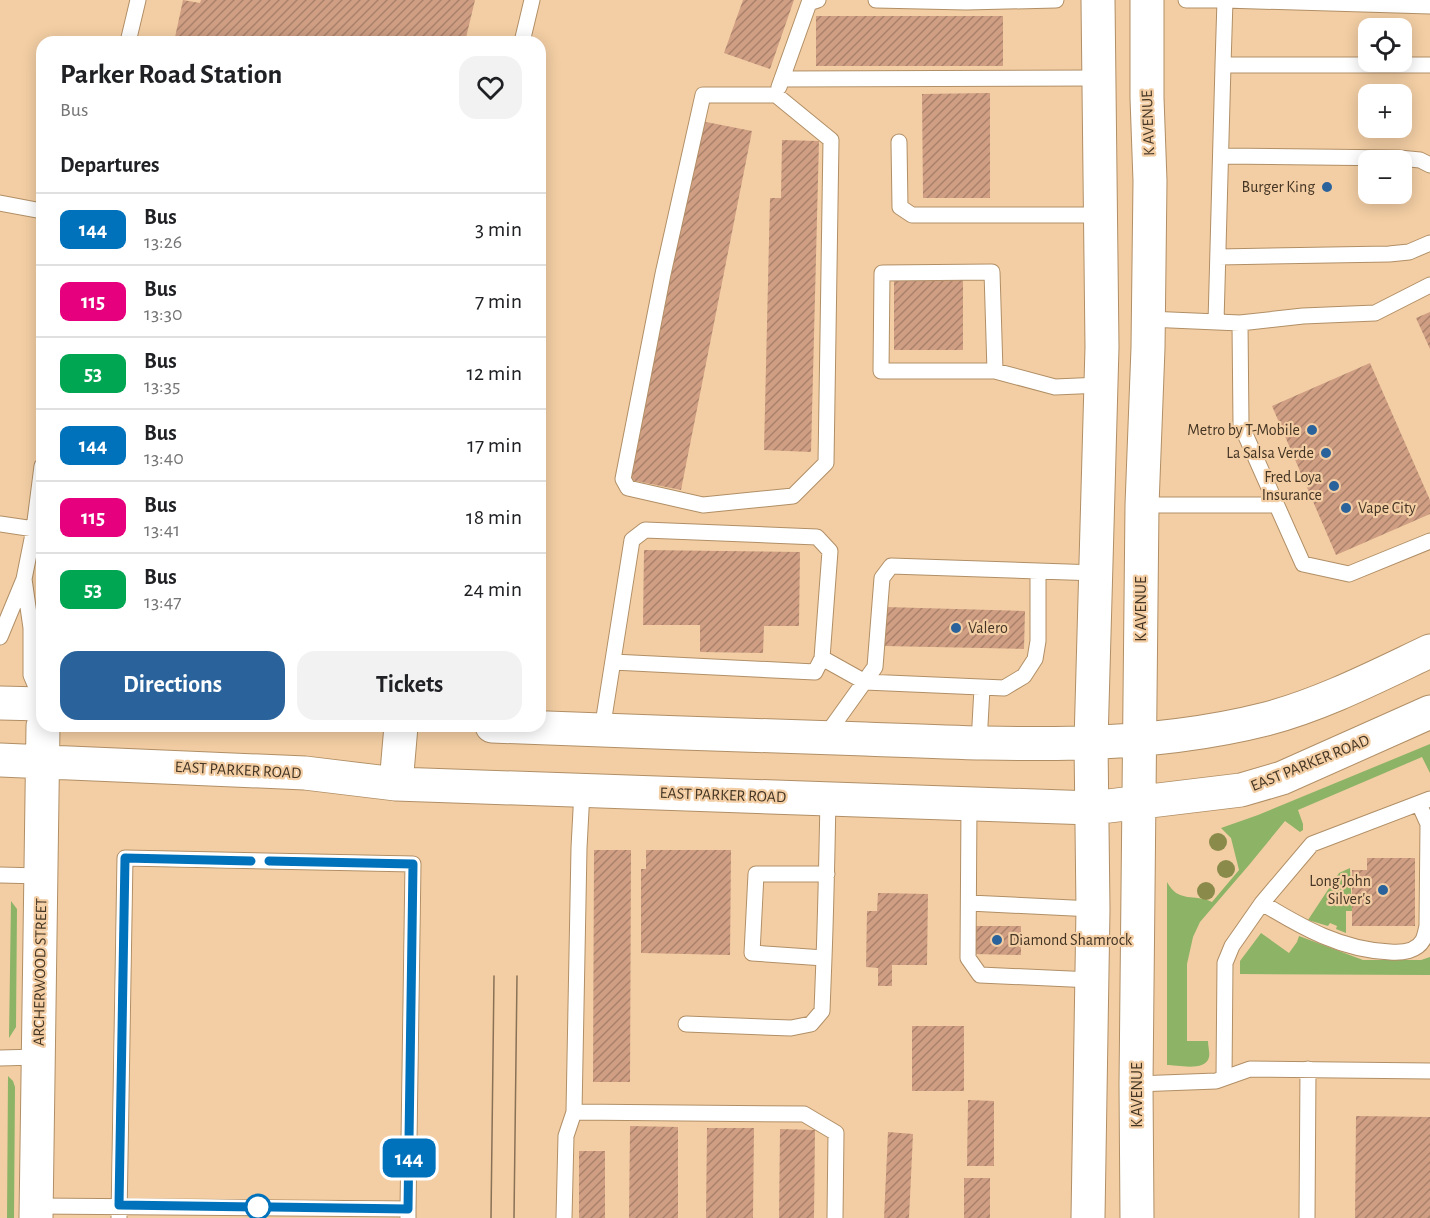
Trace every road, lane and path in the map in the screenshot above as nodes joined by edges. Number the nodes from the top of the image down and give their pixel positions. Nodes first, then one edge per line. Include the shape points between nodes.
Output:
1 (138, 0) edge
2 (532, 0) edge
3 (818, 0) edge
4 (876, 0) edge
5 (1056, 0) edge
6 (1098, 0) edge
7 (1147, 0) edge
8 (1186, 0) edge
9 (1225, 0) edge
10 (966, 1) edge
11 (1430, 6) edge
12 (129, 36) edge
13 (523, 36) edge
14 (1223, 65) junction
15 (1430, 65) edge
16 (1098, 78) junction
17 (782, 79) junction
18 (776, 95) junction
19 (899, 142) dead end
20 (1221, 156) junction
21 (1430, 165) edge
22 (0, 203) edge
23 (36, 210) edge
24 (1100, 215) junction
25 (1430, 243) edge
26 (1218, 257) junction
27 (1430, 285) edge
28 (1148, 319) junction
29 (1216, 322) junction
30 (1240, 323) junction
31 (995, 371) junction
32 (1101, 385) junction
33 (1142, 505) junction
34 (1276, 505) junction
35 (36, 513) edge
36 (0, 524) edge
37 (34, 529) junction
38 (36, 533) edge
39 (1430, 541) edge
40 (1038, 571) junction
41 (1097, 573) junction
42 (24, 579) junction
43 (0, 637) edge
44 (1430, 651) edge
45 (822, 658) junction
46 (613, 662) junction
47 (865, 682) junction
48 (982, 687) junction
49 (36, 689) edge
50 (0, 703) edge
51 (36, 703) edge
52 (1430, 712) edge
53 (546, 728) edge
54 (602, 730) junction
55 (43, 732) edge
56 (400, 732) edge
57 (824, 738) junction
58 (1140, 738) junction
59 (1092, 742) junction
60 (979, 743) junction
61 (0, 760) edge
62 (43, 762) junction
63 (396, 784) junction
64 (582, 791) junction
65 (828, 799) junction
66 (1424, 801) edge
67 (1138, 803) junction
68 (969, 804) junction
69 (1092, 808) junction
70 (826, 874) junction
71 (0, 875) edge
72 (41, 876) junction
73 (969, 903) junction
74 (1262, 903) junction
75 (1093, 909) junction
76 (824, 958) junction
77 (1092, 980) junction
78 (686, 1024) dead end
79 (38, 1057) junction
80 (0, 1058) edge
81 (1308, 1069) junction
82 (1430, 1071) edge
83 (1224, 1078) junction
84 (1136, 1084) junction
85 (574, 1112) junction
86 (36, 1212) edge
87 (119, 1212) edge
88 (408, 1213) edge
89 (564, 1218) edge
90 (835, 1218) edge
91 (1088, 1218) edge
92 (1137, 1218) edge
93 (1307, 1218) edge

1 - 12 lane
2 - 13 lane
3 - 17 lane via 809,3
4 - 10 lane
5 - 10 lane
6 - 16 main road
7 - 28 main road, K AVENUE
8 - 9 lane
9 - 11 lane
9 - 14 lane
14 - 15 lane
14 - 20 lane
16 - 17 lane
16 - 24 main road
17 - 18 lane
18 - 18 lane via 703,95 623,479 628,488 703,505 793,496 826,463 831,140
19 - 24 lane via 900,207 912,215
20 - 21 lane via 1399,158
20 - 26 lane
22 - 23 lane
24 - 32 main road
25 - 26 lane via 1409,252 1389,254
26 - 29 lane
27 - 30 lane via 1375,312
28 - 29 lane
28 - 33 main road, K AVENUE
29 - 30 lane
30 - 34 lane via 1241,425
31 - 31 lane via 881,371 882,273 992,272
31 - 32 lane via 1055,387
32 - 41 main road
33 - 34 lane
33 - 58 main road, K AVENUE
34 - 39 lane via 1303,564 1349,574
35 - 37 lane
36 - 37 lane
37 - 38 lane
37 - 42 lane
40 - 41 lane
40 - 47 lane via 891,566 882,578 875,667
40 - 48 lane via 1035,659 1024,676 1004,688
41 - 59 main road
42 - 43 lane
42 - 49 lane via 30,620 30,675
44 - 58 main road via 1359,685 1268,718 1222,729
45 - 46 lane via 815,672
45 - 46 lane via 830,551 817,537 645,530 632,540
45 - 47 lane
46 - 54 lane
47 - 48 lane
47 - 57 lane
48 - 60 lane
50 - 51 main road
52 - 67 main road, EAST PARKER ROAD via 1282,778 1241,790
53 - 54 main road
54 - 57 main road
55 - 62 main road, ARCHERWOOD STREET
56 - 63 main road
57 - 60 main road
58 - 59 main road
58 - 67 main road, K AVENUE
59 - 60 main road
59 - 69 main road
61 - 62 main road, EAST PARKER ROAD
62 - 63 main road, EAST PARKER ROAD via 305,773
62 - 72 main road, ARCHERWOOD STREET
63 - 64 main road, EAST PARKER ROAD
64 - 65 main road, EAST PARKER ROAD
64 - 85 lane
65 - 68 main road, EAST PARKER ROAD
65 - 70 lane
66 - 74 lane via 1312,844
66 - 74 lane via 1428,824 1426,926 1423,939 1414,949 1401,953 1372,952 1343,944
67 - 69 main road, EAST PARKER ROAD
67 - 84 main road, K AVENUE
68 - 69 main road, EAST PARKER ROAD
68 - 73 lane
69 - 75 main road
70 - 76 lane
70 - 76 lane via 756,874 752,953
71 - 72 lane
72 - 79 main road, ARCHERWOOD STREET
73 - 75 lane
73 - 77 lane via 968,958 980,975
74 - 83 lane via 1225,963
75 - 77 main road
76 - 78 lane via 822,1011 811,1024 791,1028
77 - 91 main road
79 - 80 lane
79 - 86 main road, ARCHERWOOD STREET
81 - 82 lane
81 - 83 lane via 1250,1069
81 - 93 lane
83 - 84 lane
84 - 92 main road, K AVENUE
85 - 89 lane via 566,1136
85 - 90 lane via 804,1114 836,1133
86 - 87 lane
87 - 88 lane
87 - 88 lane via 125,858 413,864

